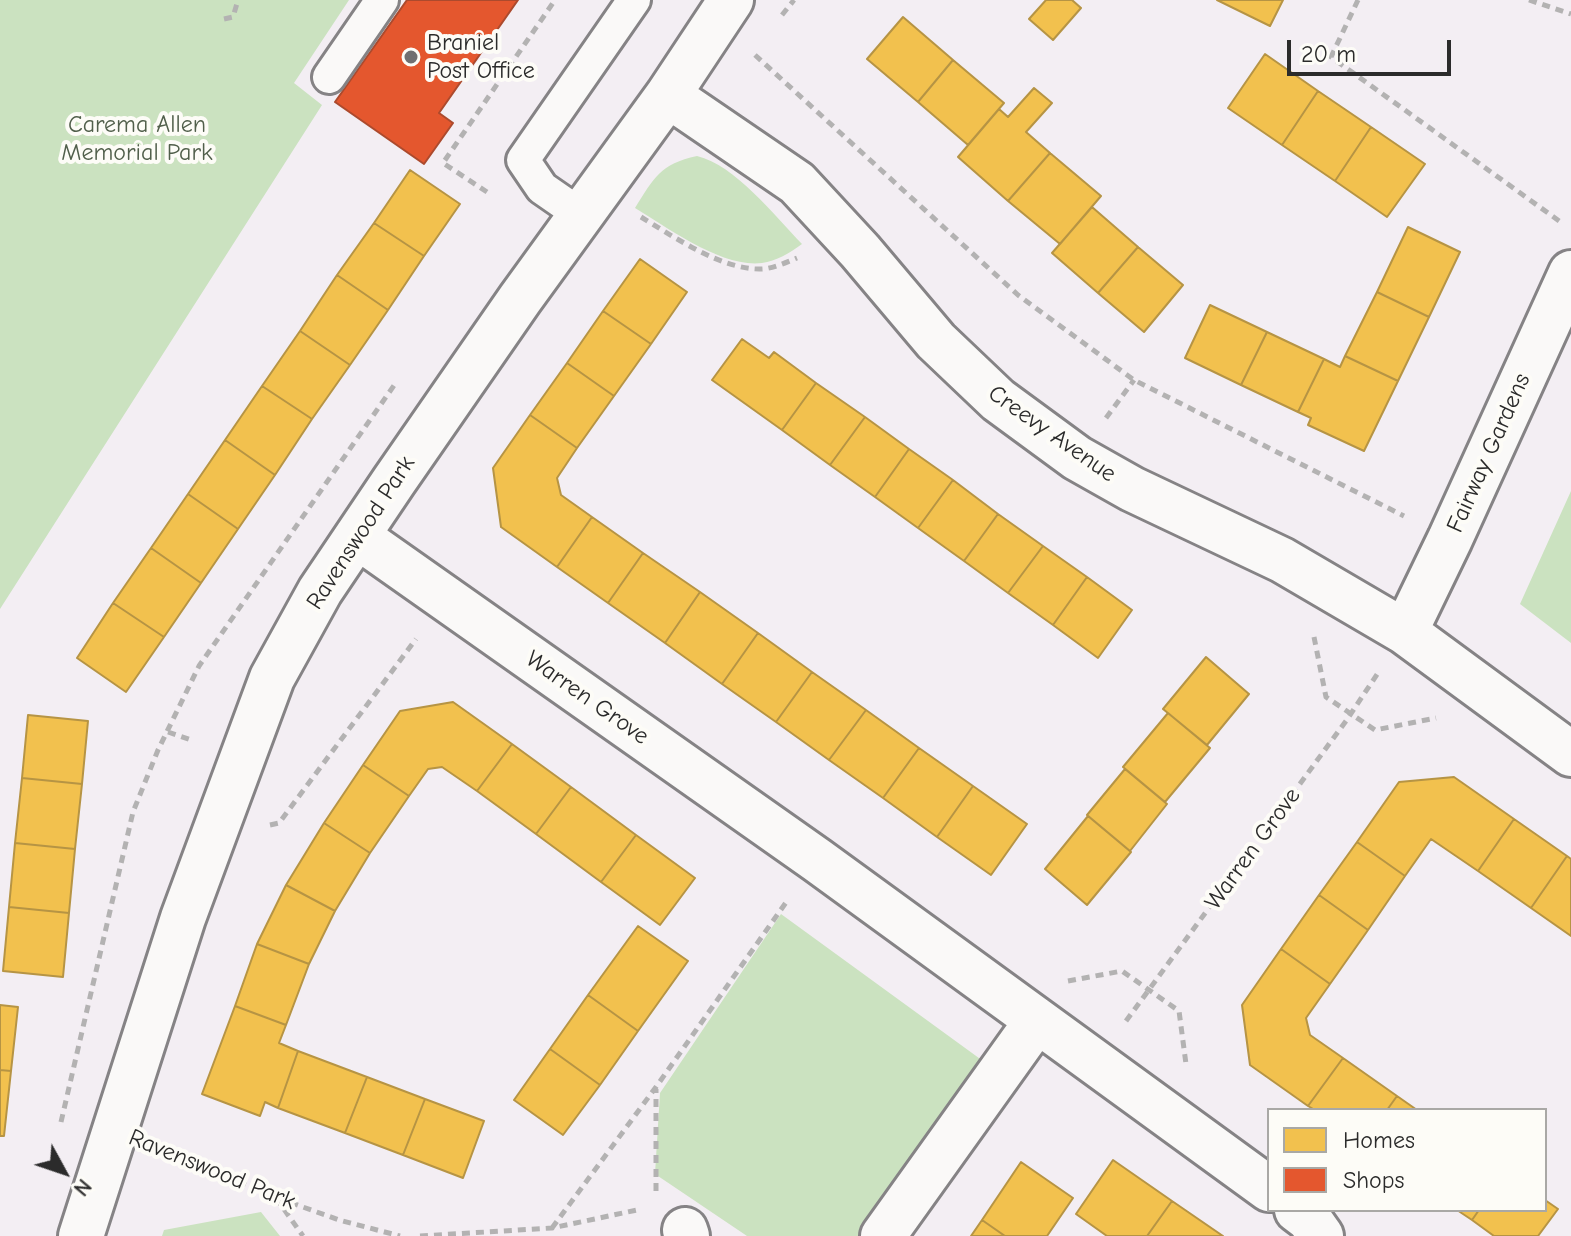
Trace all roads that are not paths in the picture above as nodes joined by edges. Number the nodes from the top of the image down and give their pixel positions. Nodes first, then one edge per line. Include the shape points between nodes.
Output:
1 (382, 0) edge
2 (634, 0) edge
3 (731, 0) edge
4 (329, 77) dead end
5 (668, 95) junction
6 (589, 203) junction
7 (1571, 273) edge
8 (357, 536) junction
9 (1405, 632) junction
10 (1571, 754) edge
11 (1025, 1014) junction
12 (1267, 1188) edge
13 (1300, 1212) edge
14 (81, 1236) edge
15 (883, 1236) edge
16 (1321, 1236) edge

1 - 4 lane
2 - 6 lane via 523,160 542,188
3 - 5 street, Ravenswood Park
5 - 6 street, Ravenswood Park
5 - 9 street, Creevy Avenue via 797,183 936,341 998,400 1077,458 1282,560
6 - 8 street, Ravenswood Park
7 - 9 street, Fairway Gardens
8 - 11 street, Warren Grove via 817,860
8 - 14 street, Ravenswood Park via 272,678 183,918
9 - 10 street, Creevy Avenue
11 - 12 street, Warren Grove
11 - 15 street
13 - 16 street

